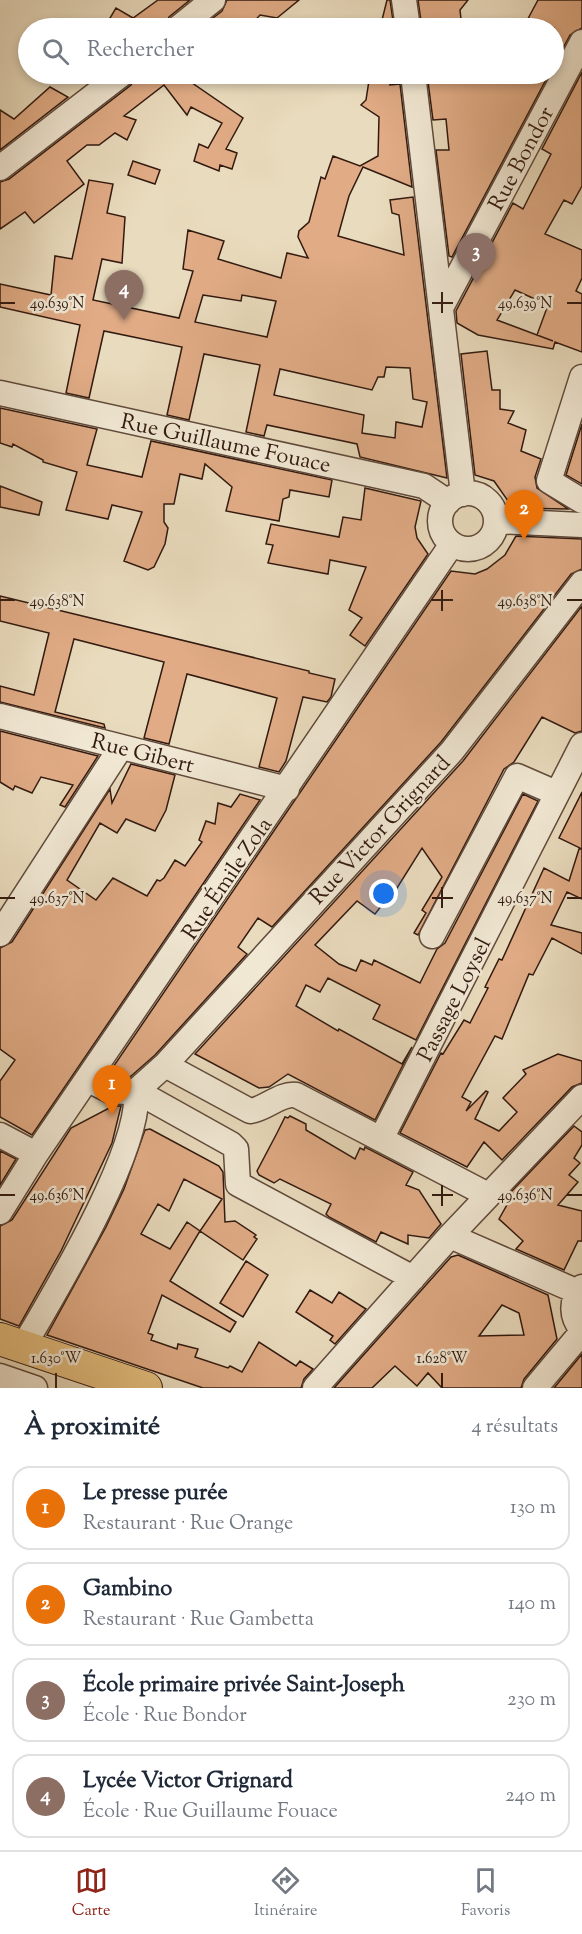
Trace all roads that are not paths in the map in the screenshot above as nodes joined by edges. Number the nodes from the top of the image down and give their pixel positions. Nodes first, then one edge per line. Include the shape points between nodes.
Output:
1 (213, 0) edge
2 (404, 0) edge
3 (190, 18) edge
4 (407, 18) edge
5 (582, 42) edge
6 (564, 76) edge
7 (109, 84) edge
8 (414, 84) edge
9 (560, 84) edge
10 (0, 168) edge
11 (442, 306) junction
12 (582, 377) edge
13 (0, 393) edge
14 (456, 498) junction
15 (582, 501) edge
16 (496, 522) junction
17 (582, 525) edge
18 (452, 544) junction
19 (582, 583) edge
20 (0, 716) edge
21 (582, 744) edge
22 (121, 747) junction
23 (287, 789) junction
24 (556, 793) junction
25 (0, 934) edge
26 (432, 936) dead end
27 (165, 1065) junction
28 (88, 1080) junction
29 (136, 1091) junction
30 (582, 1097) edge
31 (0, 1135) edge
32 (381, 1139) junction
33 (36, 1154) junction
34 (488, 1195) junction
35 (0, 1212) edge
36 (450, 1236) junction
37 (413, 1278) junction
38 (580, 1289) edge
39 (582, 1331) edge
40 (8, 1348) edge
41 (0, 1376) edge
42 (35, 1388) edge
43 (88, 1388) edge
44 (146, 1388) edge
45 (315, 1388) edge
46 (535, 1388) edge

1 - 3 street
2 - 4 street
5 - 6 street, Rue Bondor
7 - 10 street
8 - 11 street
9 - 11 street, Rue Bondor
11 - 14 street
12 - 15 street via 549,481
13 - 14 street, Rue Guillaume Fouace via 397,480
14 - 16 street via 482,498 494,512
14 - 18 street via 443,508 440,524
16 - 17 street
16 - 18 street via 484,544 468,549
18 - 23 street, Rue Émile Zola
19 - 27 street, Rue Victor Grignard via 452,751
20 - 22 street, Rue Gibert
21 - 24 street, Passage Loysel
22 - 23 street, Rue Gibert
22 - 25 street
23 - 28 street, Rue Émile Zola
24 - 26 street via 517,776
24 - 32 street, Passage Loysel
27 - 29 street, Rue Victor Grignard
27 - 32 street via 250,1111 289,1094 296,1095
28 - 29 street via 113,1092
28 - 33 street, Rue Émile Zola
29 - 37 street via 231,1144 236,1149 238,1184
29 - 40 street via 135,1111 97,1212 61,1283
30 - 34 street
31 - 33 street
32 - 34 street
33 - 35 street, Rue Émile Zola
34 - 36 street
36 - 37 street
36 - 38 street
37 - 45 street
38 - 39 street via 573,1308
39 - 46 street
40 - 43 main road
40 - 44 main road
41 - 42 street

